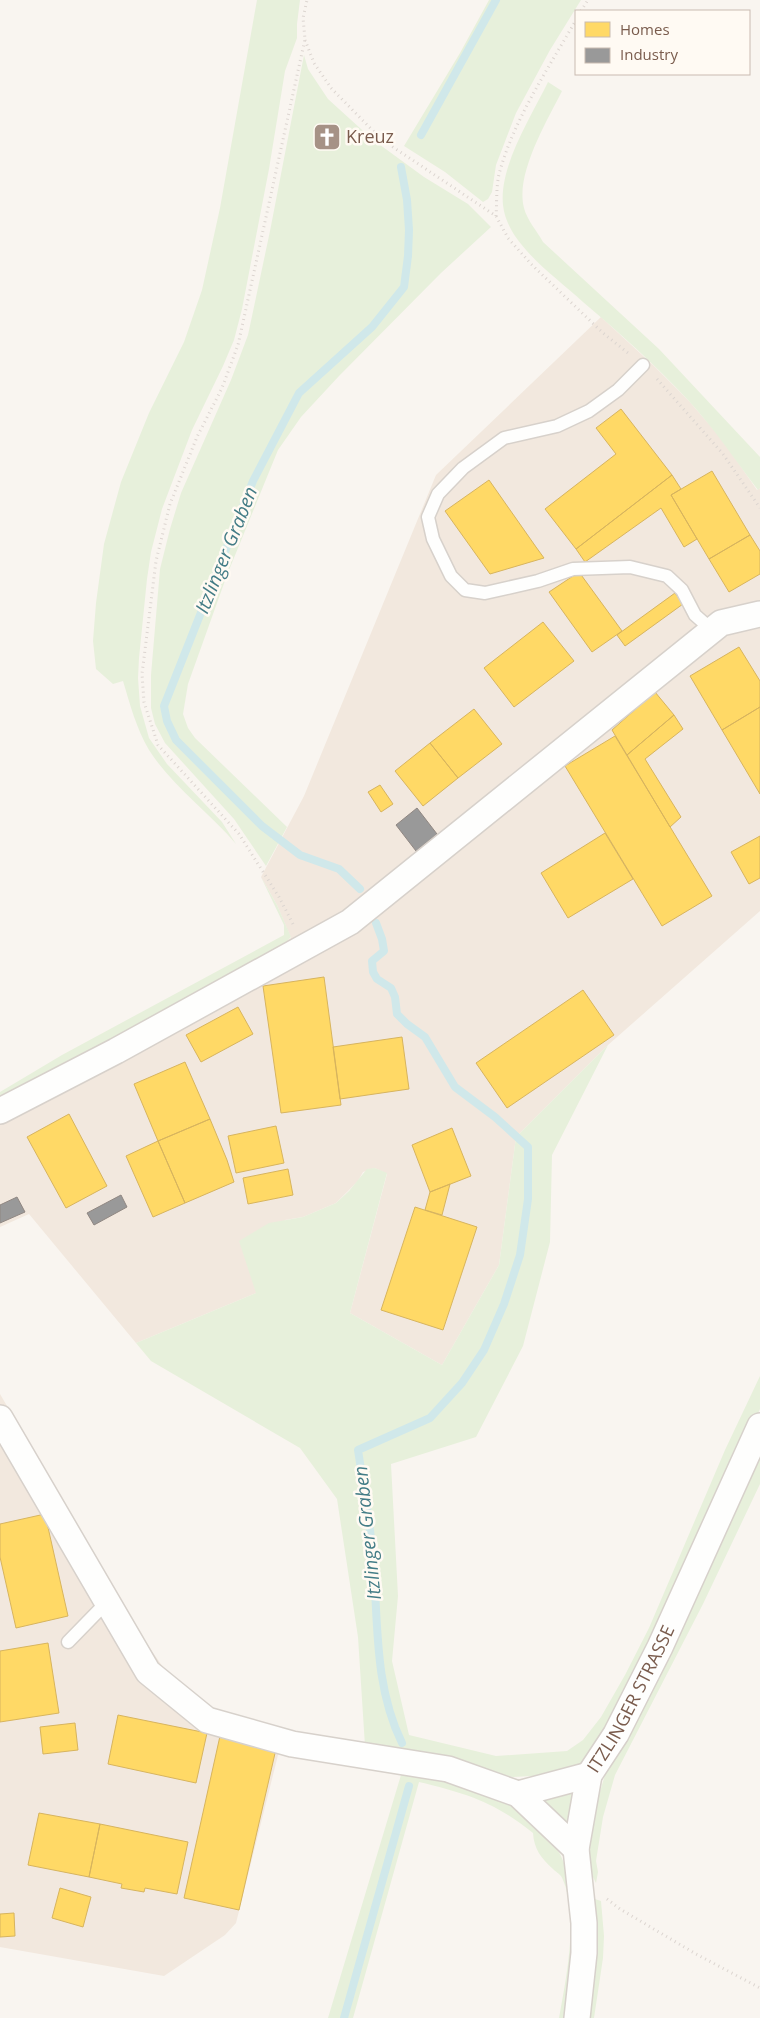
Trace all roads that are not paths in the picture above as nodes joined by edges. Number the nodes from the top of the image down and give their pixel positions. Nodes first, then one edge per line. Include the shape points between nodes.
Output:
1 (643, 365) road end
2 (760, 614) edge
3 (712, 630) junction
4 (0, 1111) edge
5 (0, 1418) edge
6 (760, 1426) edge
7 (107, 1602) junction
8 (68, 1642) dead end
9 (590, 1775) junction
10 (518, 1794) junction
11 (576, 1849) junction
12 (577, 2018) edge

1 - 3 lane via 618,390 589,411 558,426 504,438 463,468 438,494 428,517 433,539 451,576 465,590 485,593 573,569 630,567 667,576 682,590 695,615
2 - 3 street via 721,623
3 - 4 street via 350,922 124,1047
5 - 7 street
6 - 9 street, ITZLINGER STRASSE via 660,1647 616,1734
7 - 8 lane
7 - 10 street via 148,1672 207,1720 292,1744 448,1769
9 - 10 street
9 - 11 street, ITZLINGER STRASSE
10 - 11 street
11 - 12 street, ITZLINGER STRASSE via 584,1923

